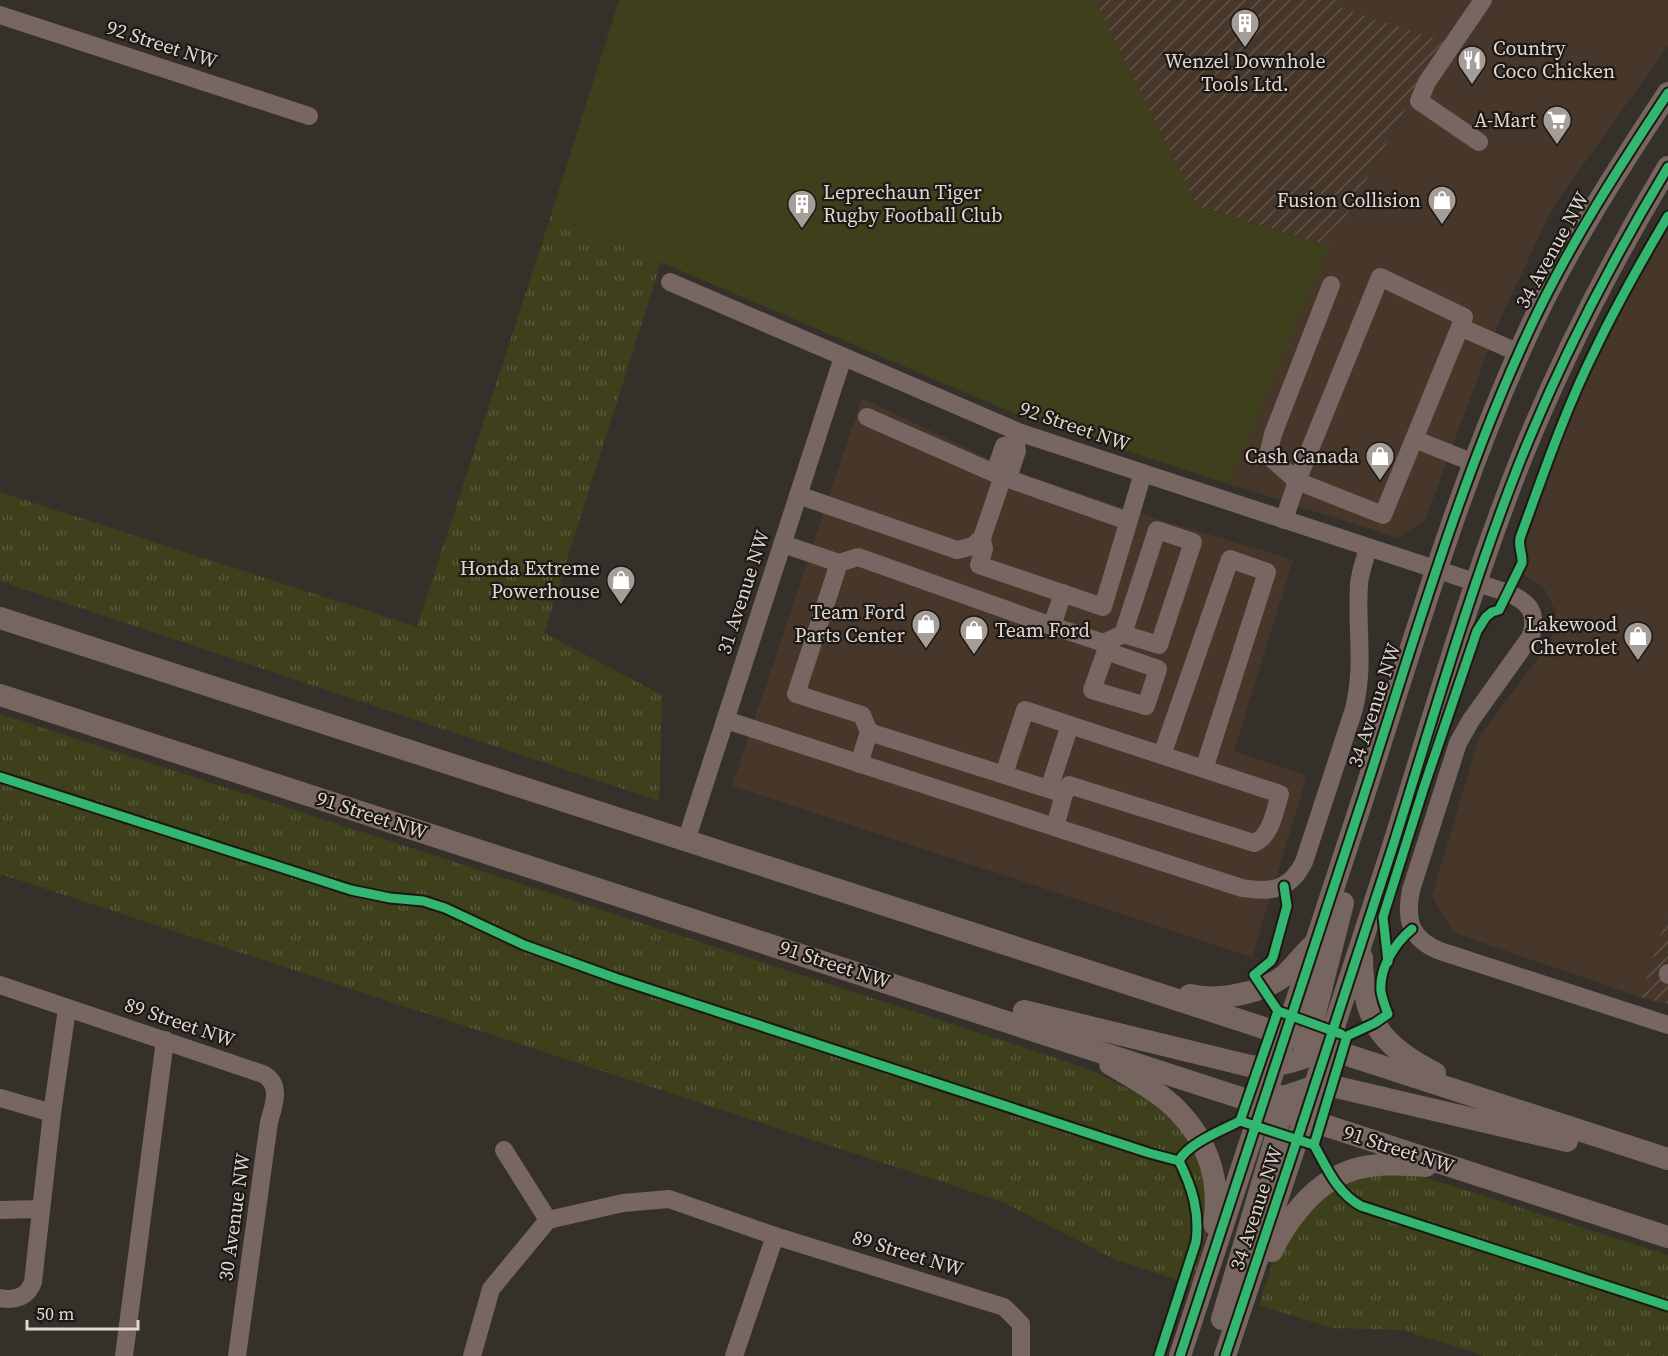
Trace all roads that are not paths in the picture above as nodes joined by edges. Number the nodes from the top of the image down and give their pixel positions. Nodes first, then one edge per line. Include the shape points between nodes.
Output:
1 (1483, 0) edge
2 (0, 15) edge
3 (1668, 93) edge
4 (309, 116) dead end
5 (1479, 142) dead end
6 (1668, 167) edge
7 (670, 282) dead end
8 (1331, 285) dead end
9 (1460, 327) junction
10 (1519, 353) junction
11 (843, 357) junction
12 (867, 417) dead end
13 (1019, 438) junction
14 (1414, 439) junction
15 (1474, 463) junction
16 (1143, 473) junction
17 (1004, 475) junction
18 (1297, 481) junction
19 (798, 495) junction
20 (1284, 520) junction
21 (1128, 521) junction
22 (982, 538) junction
23 (783, 544) junction
24 (1368, 548) junction
25 (839, 564) junction
26 (1437, 570) junction
27 (1476, 583) junction
28 (1063, 593) junction
29 (0, 618) edge
30 (1052, 626) junction
31 (0, 631) edge
32 (45, 633) junction
33 (1123, 634) junction
34 (0, 695) edge
35 (726, 720) junction
36 (1070, 725) junction
37 (869, 732) junction
38 (1384, 732) junction
39 (1162, 755) junction
40 (859, 764) junction
41 (1204, 769) junction
42 (1004, 774) junction
43 (1057, 791) junction
44 (1055, 827) junction
45 (686, 841) junction
46 (1316, 942) junction
47 (1362, 942) junction
48 (808, 956) junction
49 (1110, 977) junction
50 (0, 985) edge
51 (67, 1009) junction
52 (1668, 1025) edge
53 (1285, 1035) junction
54 (165, 1040) junction
55 (1075, 1042) junction
56 (1300, 1056) junction
57 (274, 1084) joint
58 (0, 1098) edge
59 (1288, 1098) junction
60 (1490, 1102) junction
61 (52, 1113) junction
62 (1304, 1117) junction
63 (504, 1150) dead end
64 (1668, 1161) edge
65 (1462, 1170) junction
66 (41, 1209) junction
67 (0, 1210) edge
68 (548, 1220) junction
69 (775, 1236) junction
70 (1668, 1237) edge
71 (1207, 1273) junction
72 (0, 1298) edge
73 (124, 1356) edge
74 (237, 1356) edge
75 (472, 1356) edge
76 (734, 1356) edge
77 (1021, 1356) edge
78 (1180, 1356) edge
79 (1215, 1356) edge
80 (1225, 1356) edge
81 (1233, 1356) edge

1 - 5 street via 1419,100
2 - 4 street, 92 Street NW
3 - 10 main road, 34 Avenue NW via 1578,237
6 - 27 main road, 34 Avenue NW via 1621,247 1567,354 1518,465
7 - 11 street, 92 Street NW
8 - 18 street via 1268,455
9 - 10 street
9 - 14 street
9 - 18 street via 1464,317 1380,277
10 - 15 main road, 34 Avenue NW
11 - 13 street, 92 Street NW
11 - 19 street, 31 Avenue NW
12 - 17 street
13 - 16 street, 92 Street NW
13 - 17 street via 1004,446 997,466
14 - 15 street
14 - 18 street via 1383,515
15 - 26 main road, 34 Avenue NW
16 - 20 street, 92 Street NW
16 - 21 street
17 - 21 street
17 - 22 street
18 - 20 street
19 - 22 street via 957,550 973,546
19 - 23 street, 31 Avenue NW
20 - 24 street, 92 Street NW
21 - 28 street via 1103,607
22 - 28 street via 984,549 979,565
23 - 25 street
23 - 35 street, 31 Avenue NW
24 - 26 street, 92 Street NW
24 - 44 street, 34 Avenue NW via 1359,583 1361,661 1354,709 1304,862 1284,886 1264,891 1242,888
25 - 30 street via 858,558
25 - 37 street via 796,694 862,716
26 - 27 street, 92 Street NW
26 - 38 main road, 34 Avenue NW
27 - 47 main road, 34 Avenue NW
27 - 52 street via 1527,604 1532,611 1533,629 1458,743 1410,890 1408,913 1412,929 1421,941 1440,951
28 - 30 street
29 - 32 main road
30 - 33 street via 1105,647
31 - 32 main road
32 - 45 main road
33 - 33 street via 1157,530 1192,542 1159,645
34 - 48 main road, 91 Street NW
35 - 40 street
35 - 45 street, 31 Avenue NW
36 - 39 street
36 - 42 street via 1025,710
36 - 43 street
37 - 40 street
37 - 42 street
38 - 46 main road, 34 Avenue NW
38 - 56 main road
39 - 41 street
39 - 41 street via 1230,559 1267,572
40 - 44 street
41 - 43 street via 1280,794 1261,841 1254,843 1069,785
42 - 43 street
43 - 44 street
45 - 49 main road
46 - 49 main road via 1283,976 1261,989 1230,996 1198,997
46 - 53 main road, 34 Avenue NW
47 - 56 main road, 34 Avenue NW
47 - 60 main road via 1366,1001 1386,1041 1411,1060
48 - 55 main road, 91 Street NW
48 - 56 main road via 1250,1066
49 - 53 main road
50 - 51 street, 89 Street NW
51 - 54 street, 89 Street NW
51 - 61 street
53 - 56 main road
53 - 56 main road, 34 Avenue NW
54 - 57 street, 89 Street NW via 262,1074
54 - 73 street
55 - 59 main road, 91 Street NW via 1247,1101
55 - 71 main road via 1177,1110 1201,1141 1216,1180
56 - 59 main road, 34 Avenue NW
56 - 59 main road, 34 Avenue NW
56 - 60 main road
57 - 74 street, 30 Avenue NW
58 - 61 street
59 - 62 main road, 34 Avenue NW
59 - 62 main road, 91 Street NW
59 - 64 main road via 1332,1086
59 - 71 main road, 34 Avenue NW
59 - 79 main road via 1220,1327
60 - 64 main road
61 - 66 street
62 - 65 main road, 91 Street NW
62 - 80 main road, 34 Avenue NW
63 - 68 street
65 - 70 main road, 91 Street NW
65 - 81 main road via 1391,1163 1341,1173 1317,1190 1280,1232
66 - 67 street
66 - 72 street via 32,1287 19,1299
68 - 69 street, 89 Street NW via 623,1203 669,1199
68 - 75 street via 491,1289
69 - 76 street
69 - 77 street, 89 Street NW via 1004,1307 1021,1324
71 - 78 main road, 34 Avenue NW

